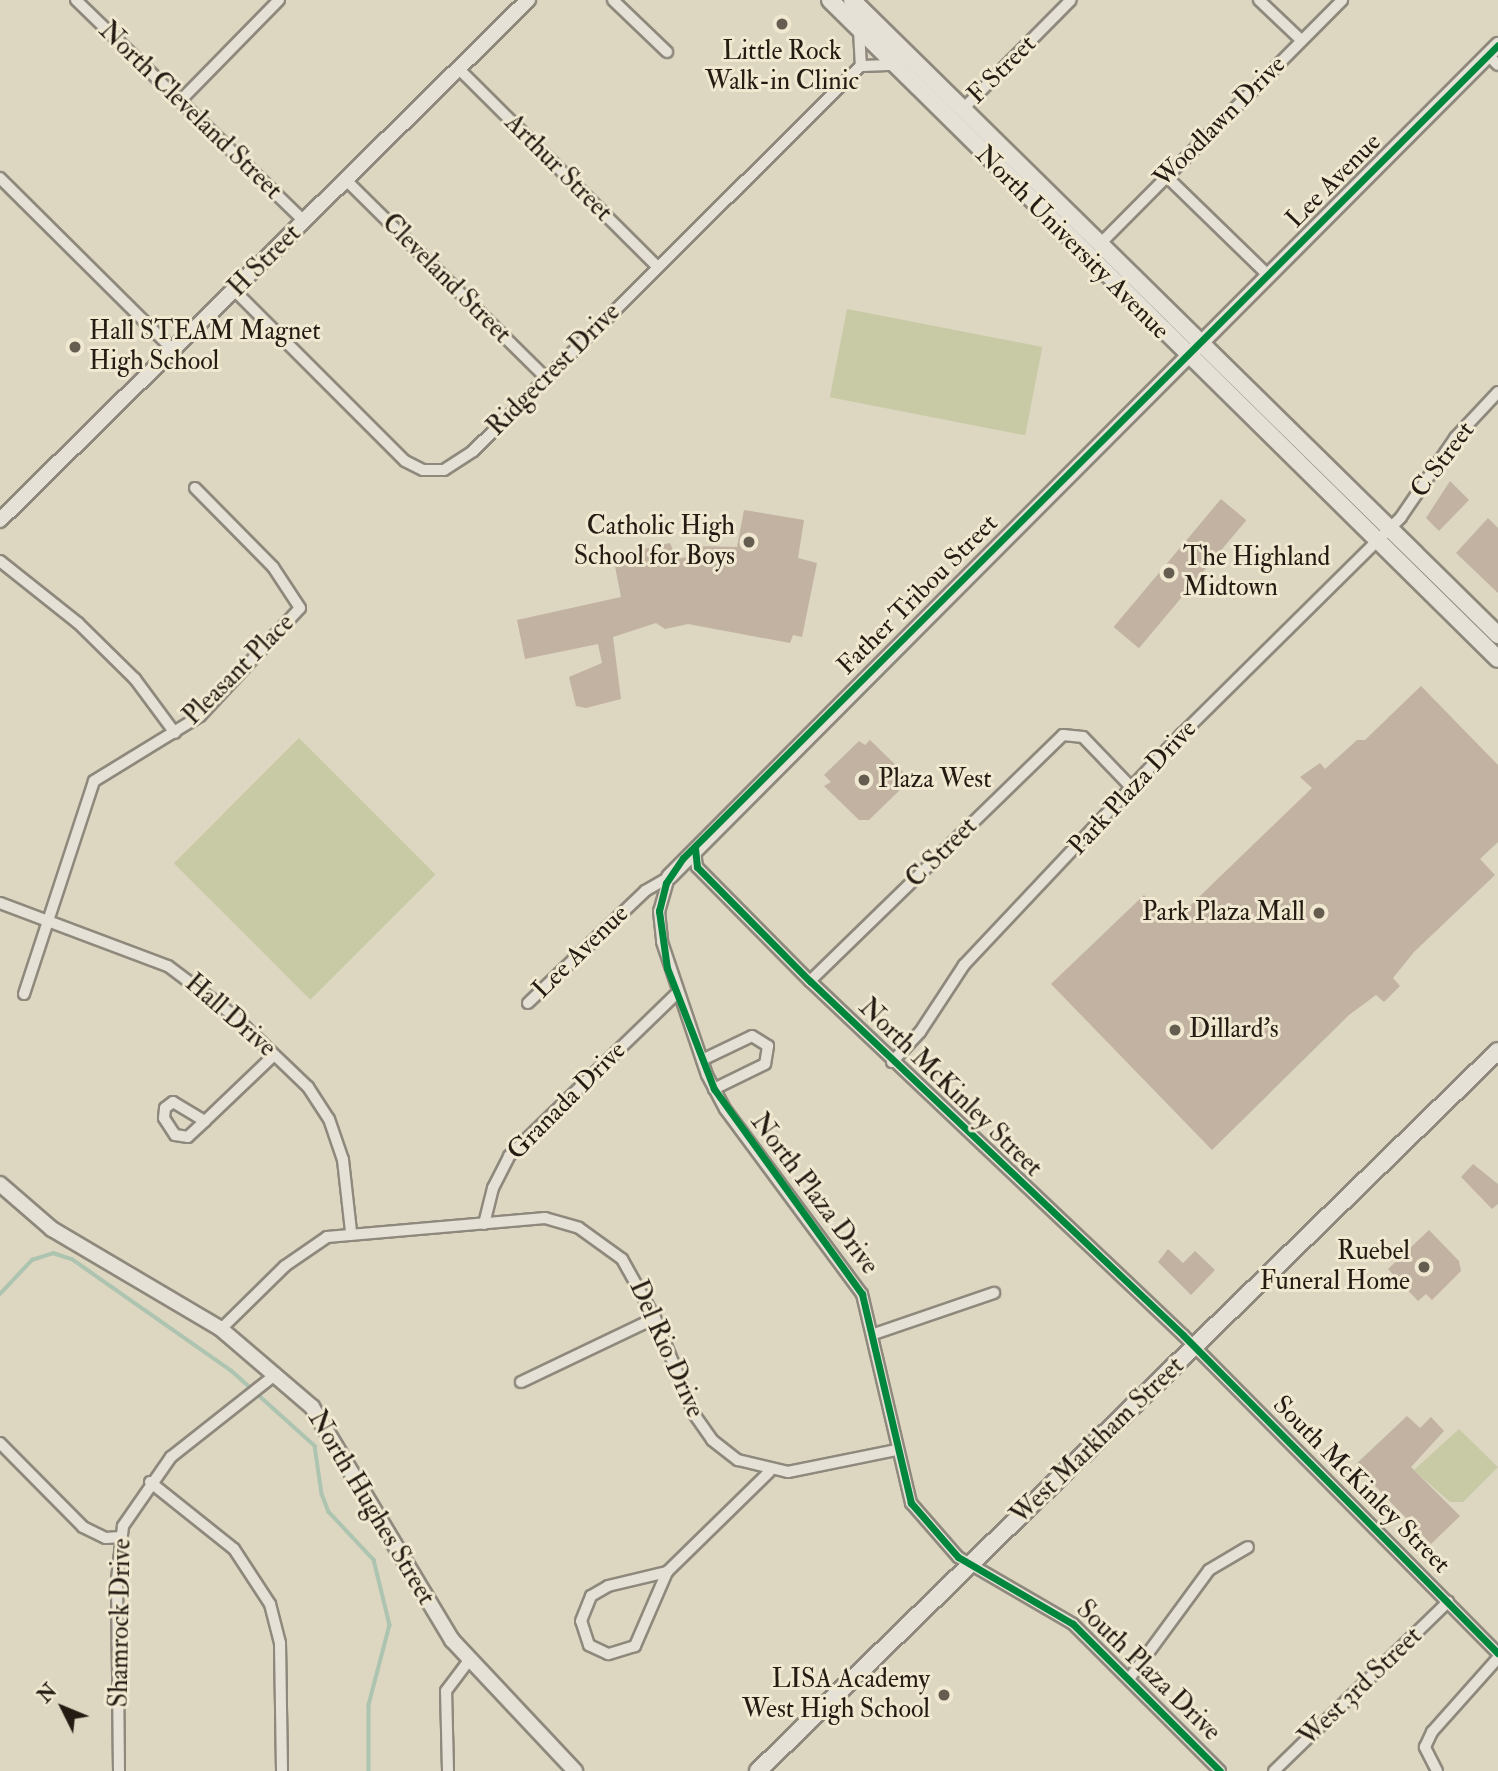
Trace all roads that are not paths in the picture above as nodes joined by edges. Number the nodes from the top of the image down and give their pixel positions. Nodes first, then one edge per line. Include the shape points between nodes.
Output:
1 (76, 0) edge
2 (279, 0) edge
3 (528, 0) edge
4 (613, 0) edge
5 (830, 0) edge
6 (852, 0) edge
7 (1071, 0) edge
8 (1259, 0) edge
9 (1342, 0) edge
10 (858, 28) junction
11 (1301, 40) junction
12 (667, 52) dead end
13 (1495, 55) edge
14 (896, 65) junction
15 (860, 66) junction
16 (458, 69) junction
17 (181, 100) junction
18 (963, 110) junction
19 (1167, 176) junction
20 (0, 178) edge
21 (347, 181) junction
22 (304, 221) junction
23 (1099, 245) junction
24 (657, 266) junction
25 (1269, 276) junction
26 (235, 290) junction
27 (173, 350) junction
28 (1194, 351) junction
29 (545, 377) junction
30 (1498, 392) edge
31 (195, 488) dead end
32 (0, 520) edge
33 (1390, 528) junction
34 (1378, 541) junction
35 (0, 561) edge
36 (1498, 635) edge
37 (1498, 659) edge
38 (175, 733) junction
39 (1131, 787) junction
40 (695, 848) junction
41 (669, 877) junction
42 (0, 903) edge
43 (46, 920) junction
44 (810, 981) junction
45 (677, 993) junction
46 (24, 994) dead end
47 (528, 1003) dead end
48 (1498, 1051) edge
49 (274, 1055) junction
50 (702, 1060) junction
51 (892, 1062) junction
52 (714, 1090) junction
53 (205, 1121) dead end
54 (0, 1184) edge
55 (484, 1224) junction
56 (351, 1231) junction
57 (994, 1293) dead end
58 (655, 1318) junction
59 (221, 1329) junction
60 (874, 1334) junction
61 (1195, 1346) junction
62 (276, 1374) junction
63 (521, 1382) dead end
64 (0, 1443) edge
65 (896, 1450) junction
66 (769, 1472) junction
67 (150, 1482) junction
68 (120, 1537) junction
69 (1248, 1547) dead end
70 (970, 1566) junction
71 (667, 1572) junction
72 (1448, 1602) junction
73 (1498, 1653) edge
74 (1498, 1658) edge
75 (469, 1660) junction
76 (1129, 1679) junction
77 (119, 1771) edge
78 (282, 1771) edge
79 (448, 1771) edge
80 (575, 1771) edge
81 (758, 1771) edge
82 (1220, 1771) edge
83 (1274, 1771) edge
84 (1437, 1771) edge

1 - 17 street, North Cleveland Street
2 - 17 street
3 - 16 street, H Street
4 - 12 street
5 - 10 main road, North University Avenue
6 - 18 main road, North University Avenue
7 - 18 street, F Street
8 - 11 street
9 - 11 street, Woodlawn Drive
10 - 14 main road, North University Avenue
10 - 15 street
11 - 19 street, Woodlawn Drive
13 - 25 street, Lee Avenue
14 - 15 street
14 - 28 main road, North University Avenue
15 - 24 street, Ridgecrest Drive
16 - 21 street, H Street
16 - 24 street, Arthur Street
17 - 22 street, North Cleveland Street
18 - 23 main road, North University Avenue
19 - 23 street, Woodlawn Drive
19 - 25 street
20 - 27 street
21 - 22 street, H Street
21 - 29 street, Cleveland Street
22 - 26 street, H Street
23 - 28 main road, North University Avenue
24 - 29 street, Ridgecrest Drive
25 - 28 street, Lee Avenue
26 - 27 street, H Street
26 - 29 street, Ridgecrest Drive via 398,454 423,470 444,470 462,461
27 - 32 street, H Street
28 - 33 main road, North University Avenue
28 - 34 main road, North University Avenue
28 - 40 street, Father Tribou Street
30 - 33 street, C Street via 1455,438
31 - 38 street, Pleasant Place via 273,567 300,608 200,716
33 - 34 street, Park Plaza Drive
33 - 36 main road, North University Avenue
34 - 37 main road, North University Avenue
34 - 39 street, Park Plaza Drive
35 - 38 street via 78,623 135,679
38 - 43 street, Pleasant Place via 94,781
39 - 44 street, C Street via 1077,733 1063,735
39 - 51 street, Park Plaza Drive via 964,965 920,1032
40 - 41 street, Father Tribou Street
40 - 44 street, North McKinley Street via 697,867
41 - 45 street, North Plaza Drive via 659,926
41 - 47 street, Lee Avenue via 638,898
42 - 43 street, Hall Drive
43 - 46 street, Pleasant Place
43 - 49 street, Hall Drive via 184,974
44 - 51 street, North McKinley Street
45 - 50 street, North Plaza Drive
45 - 55 street, Granada Drive via 509,1156 493,1188
48 - 61 main road, West Markham Street
49 - 53 street
49 - 56 street, Hall Drive via 308,1087 334,1129
50 - 52 street, North Plaza Drive
50 - 52 street via 752,1035 764,1041 770,1052 765,1065
51 - 61 street, North McKinley Street
52 - 60 street, North Plaza Drive via 854,1278
54 - 59 street, North Hughes Street via 52,1229
55 - 56 street, Del Rio Drive
55 - 58 street, Del Rio Drive via 545,1218 595,1236 633,1272
56 - 59 street, Del Rio Drive via 304,1250
57 - 60 street
58 - 63 street
58 - 66 street, Del Rio Drive via 702,1428 738,1460
59 - 62 street, North Hughes Street
60 - 65 street, North Plaza Drive
61 - 70 main road, West Markham Street
61 - 72 street, South McKinley Street
62 - 67 street, Shamrock Drive via 253,1397 171,1457
62 - 75 street, North Hughes Street via 312,1407 335,1440 437,1618
64 - 68 street via 83,1527 106,1538
65 - 66 street, Del Rio Drive via 807,1471
65 - 70 street, North Plaza Drive via 911,1503
66 - 71 street
67 - 68 street, Shamrock Drive
67 - 78 street via 234,1549 261,1586 280,1643
68 - 77 street, Shamrock Drive
69 - 76 street via 1209,1570
70 - 76 street, South Plaza Drive via 1060,1613
70 - 81 main road, West Markham Street
71 - 71 street via 608,1586 591,1596 580,1621 589,1645 616,1655 635,1646
72 - 73 street, South McKinley Street
72 - 83 street, West 3rd Street
74 - 84 street via 1432,1732 1424,1747
75 - 79 street via 446,1691
75 - 80 street, North Hughes Street
76 - 82 street, South Plaza Drive

